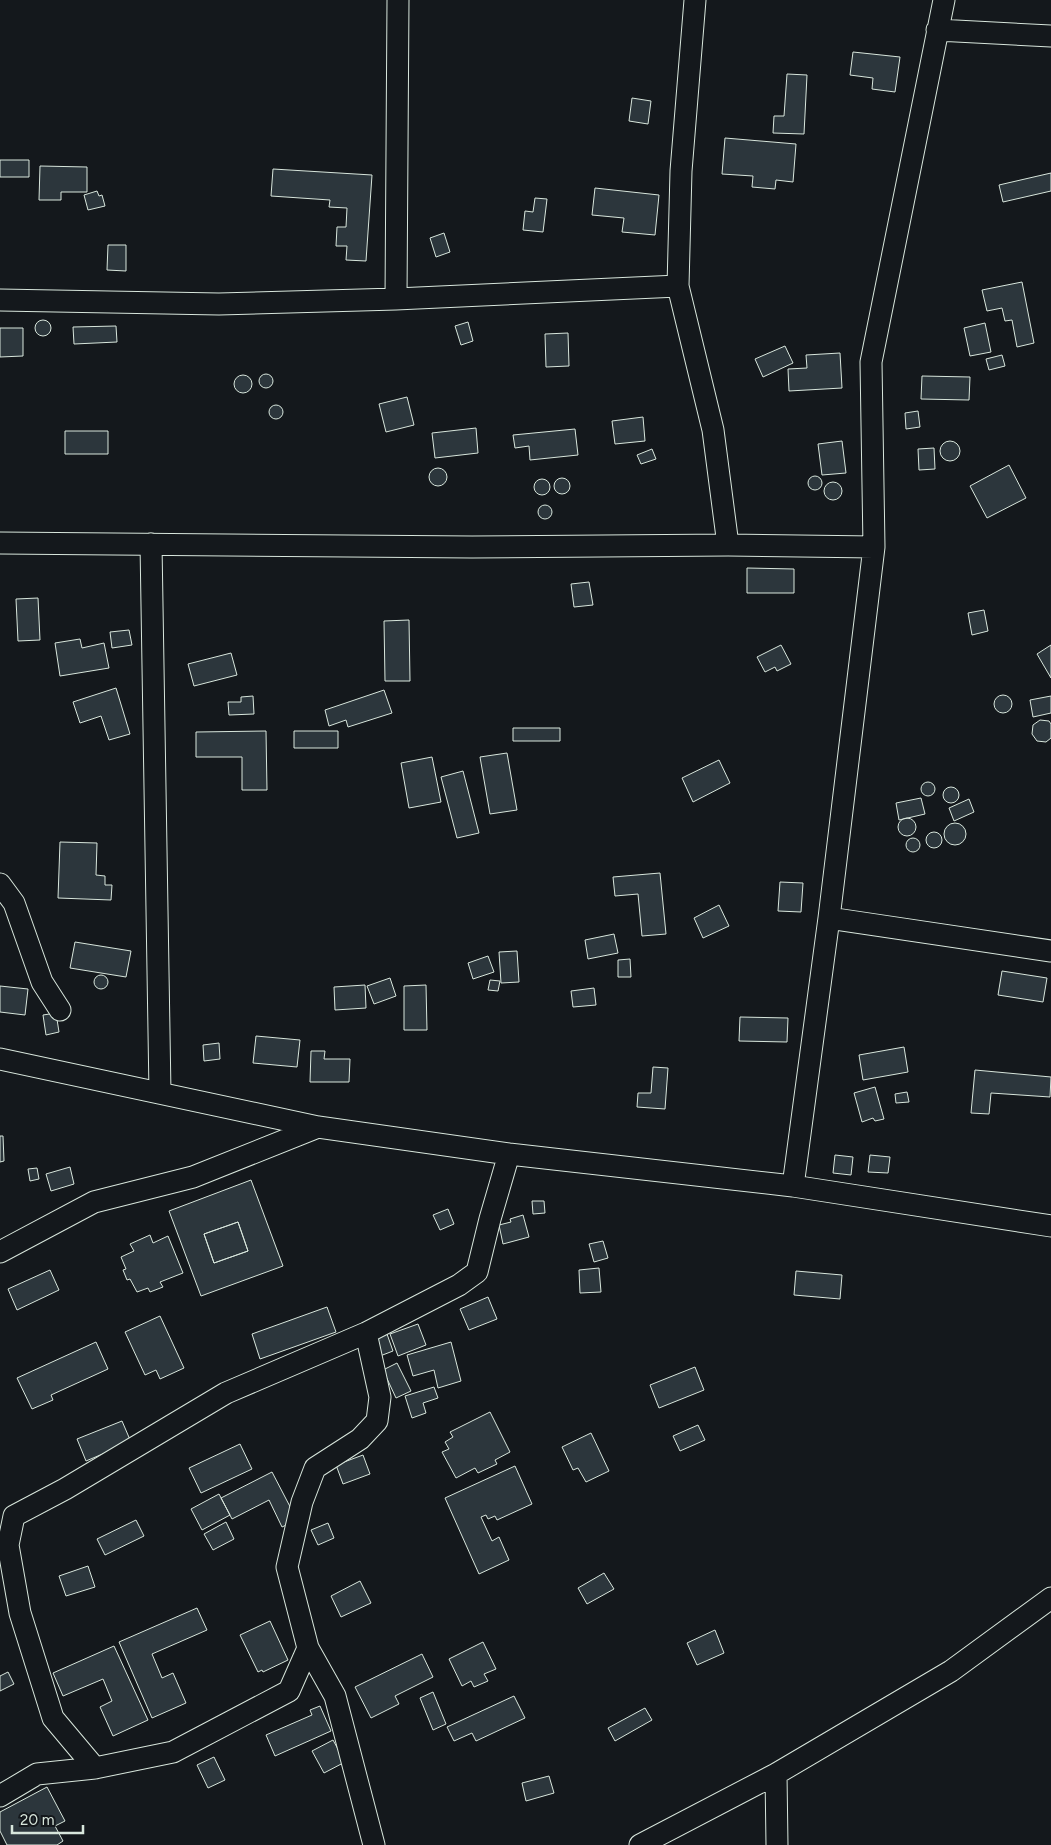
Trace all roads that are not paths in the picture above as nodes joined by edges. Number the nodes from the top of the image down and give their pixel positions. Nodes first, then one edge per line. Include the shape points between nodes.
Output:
1 (398, 0) edge
2 (695, 0) edge
3 (944, 0) edge
4 (937, 30) junction
5 (1051, 36) edge
6 (678, 286) junction
7 (396, 299) junction
8 (0, 300) edge
9 (0, 543) edge
10 (151, 544) junction
11 (728, 545) junction
12 (874, 547) junction
13 (0, 884) edge
14 (829, 918) junction
15 (1051, 951) edge
16 (60, 1010) dead end
17 (0, 1060) edge
18 (160, 1093) junction
19 (318, 1127) junction
20 (509, 1154) junction
21 (793, 1186) junction
22 (1051, 1226) edge
23 (0, 1252) edge
24 (366, 1333) junction
25 (1051, 1598) edge
26 (308, 1648) junction
27 (95, 1768) junction
28 (776, 1774) junction
29 (0, 1796) edge
30 (374, 1845) edge
31 (640, 1845) edge
32 (777, 1845) edge

1 - 7 street
2 - 6 street via 681,171
3 - 4 street
4 - 5 street
4 - 12 street via 871,362
6 - 7 street
6 - 11 street via 713,430
7 - 8 street via 219,304
9 - 10 street
10 - 11 street
10 - 18 street
11 - 12 street
12 - 14 street
13 - 16 street via 14,903 42,982
14 - 15 street
14 - 21 street
17 - 18 street
18 - 19 street
19 - 20 street
19 - 23 street via 193,1177 94,1202
20 - 21 street
20 - 24 street via 477,1272 459,1285
21 - 22 street
24 - 26 street via 380,1397 378,1421 360,1439 315,1468 302,1502 287,1567
24 - 27 street via 226,1393 65,1490 14,1516 8,1544 20,1613 53,1718
25 - 28 street via 951,1671
26 - 27 street via 289,1690 173,1752
26 - 30 street via 335,1696
27 - 29 street via 37,1774
28 - 31 street
28 - 32 street

